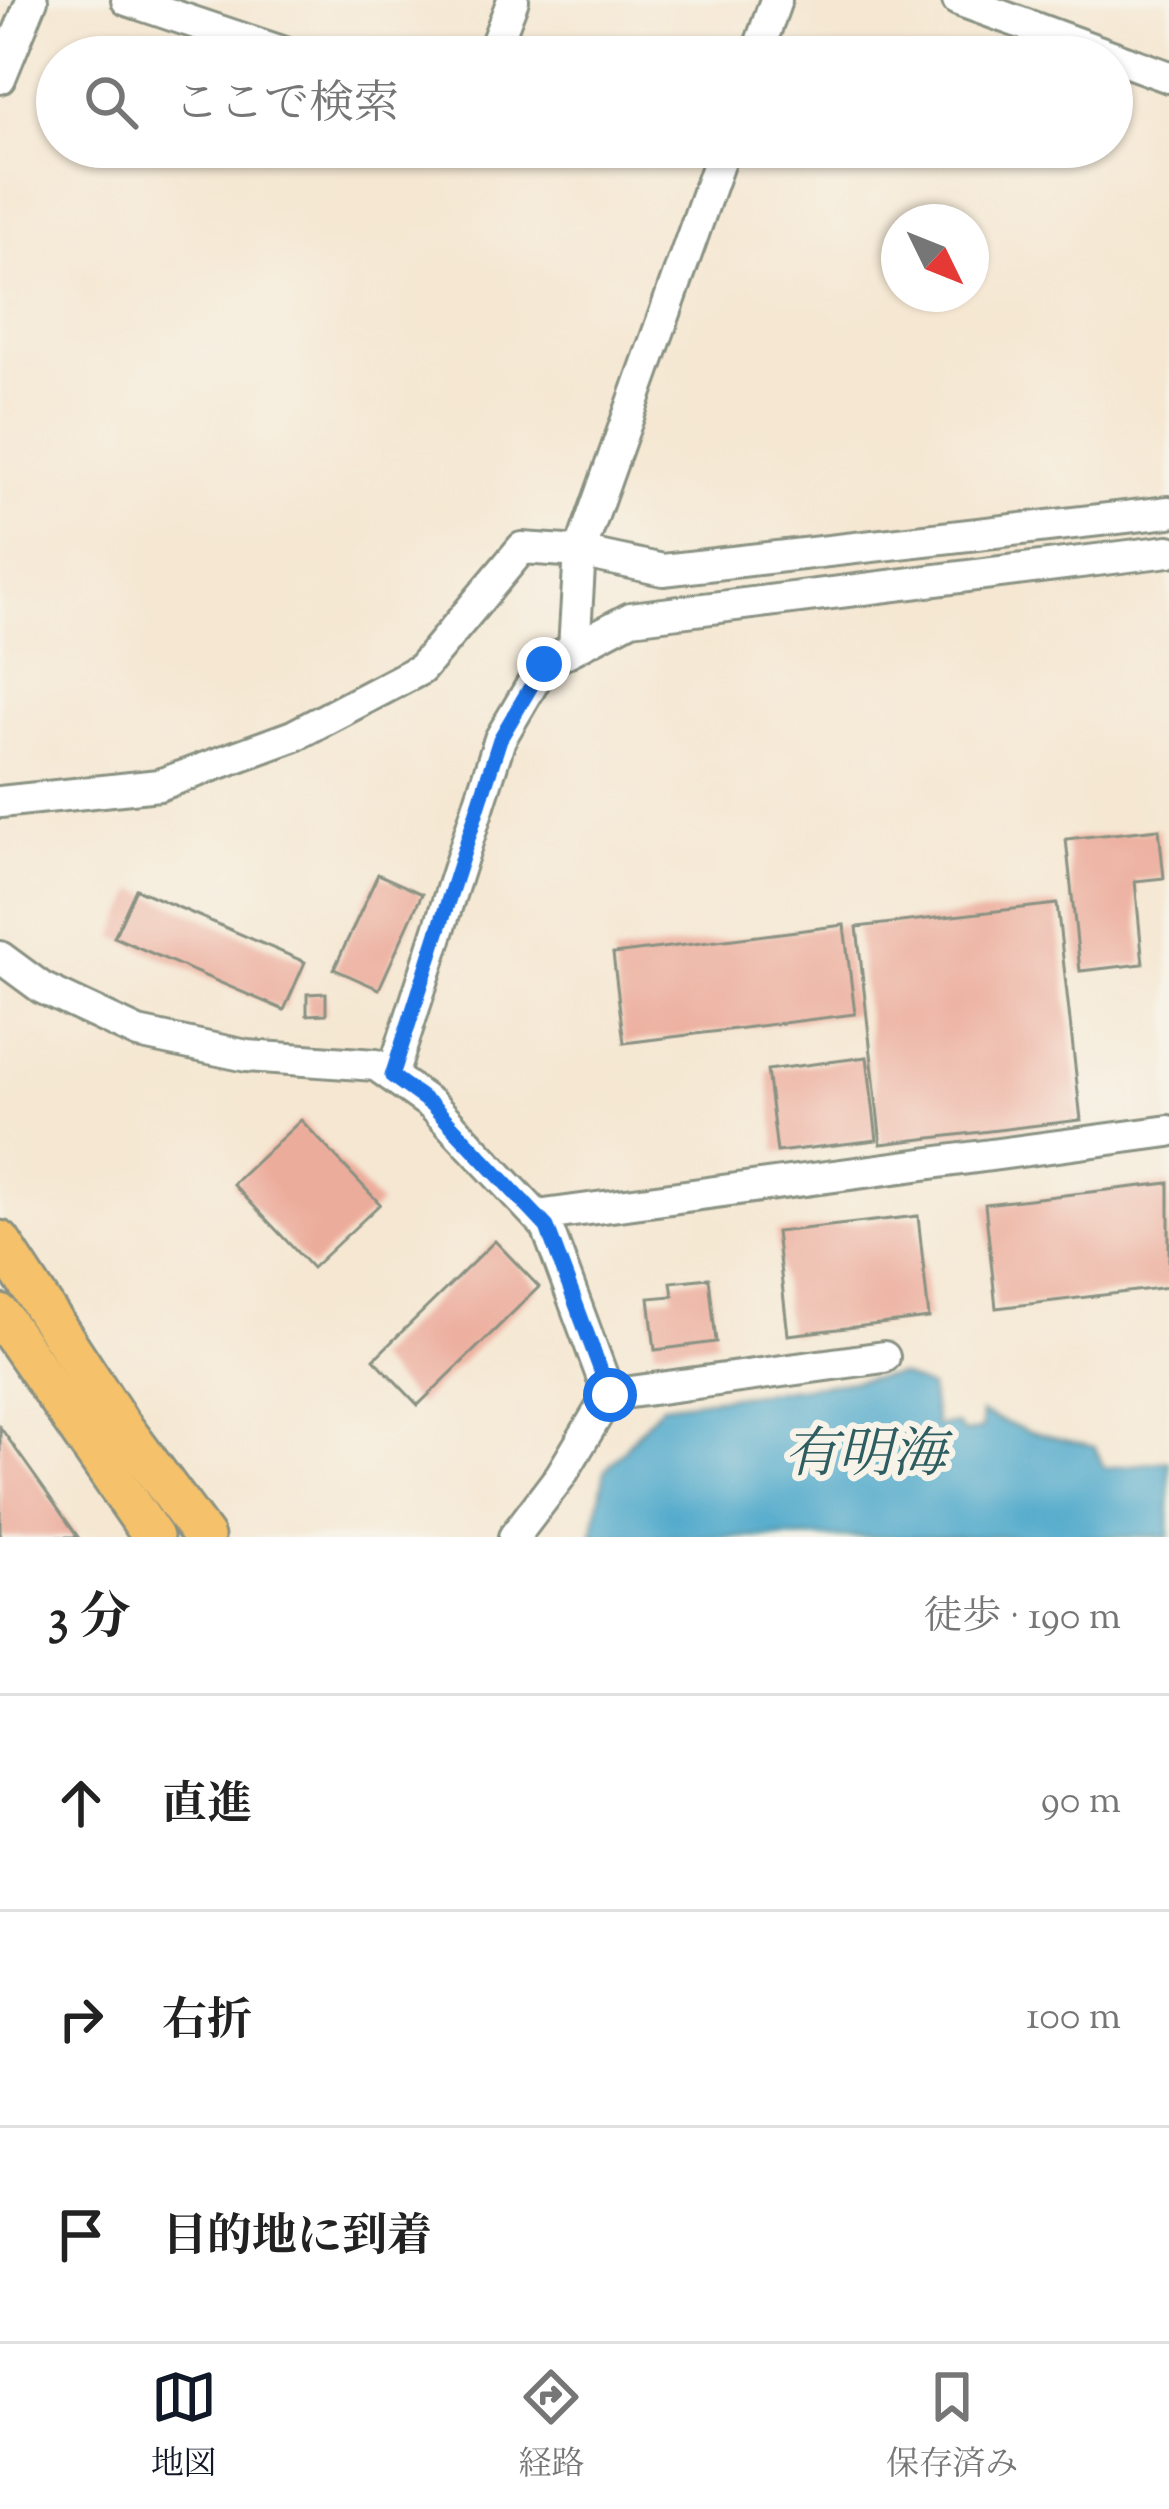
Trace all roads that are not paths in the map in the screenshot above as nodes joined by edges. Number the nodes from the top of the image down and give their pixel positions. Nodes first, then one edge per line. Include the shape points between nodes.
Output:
1 (32, 0) edge
2 (127, 0) edge
3 (513, 0) edge
4 (776, 0) edge
5 (958, 0) edge
6 (234, 36) edge
7 (499, 36) edge
8 (763, 36) edge
9 (1057, 36) edge
10 (1133, 64) edge
11 (1169, 77) edge
12 (0, 78) edge
13 (717, 168) edge
14 (1169, 512) edge
15 (1169, 551) edge
16 (580, 552) junction
17 (574, 648) junction
18 (0, 802) edge
19 (0, 957) edge
20 (392, 1076) junction
21 (1169, 1131) edge
22 (537, 1216) junction
23 (0, 1241) edge
24 (0, 1315) edge
25 (884, 1357) dead end
26 (610, 1395) junction
27 (153, 1537) edge
28 (204, 1537) edge
29 (514, 1537) edge

1 - 12 street
2 - 6 street
3 - 7 street
4 - 8 street
5 - 9 street
10 - 11 street
13 - 16 street
14 - 16 street via 663,570
15 - 17 street via 631,618
16 - 17 street
16 - 18 street via 522,548 421,669 292,736 159,785
17 - 20 street via 544,664 500,739
19 - 20 street via 42,988 138,1033 247,1056 376,1066
20 - 22 street via 432,1105
21 - 22 street
22 - 26 street
23 - 28 main road
24 - 27 main road
25 - 26 street
26 - 29 street

